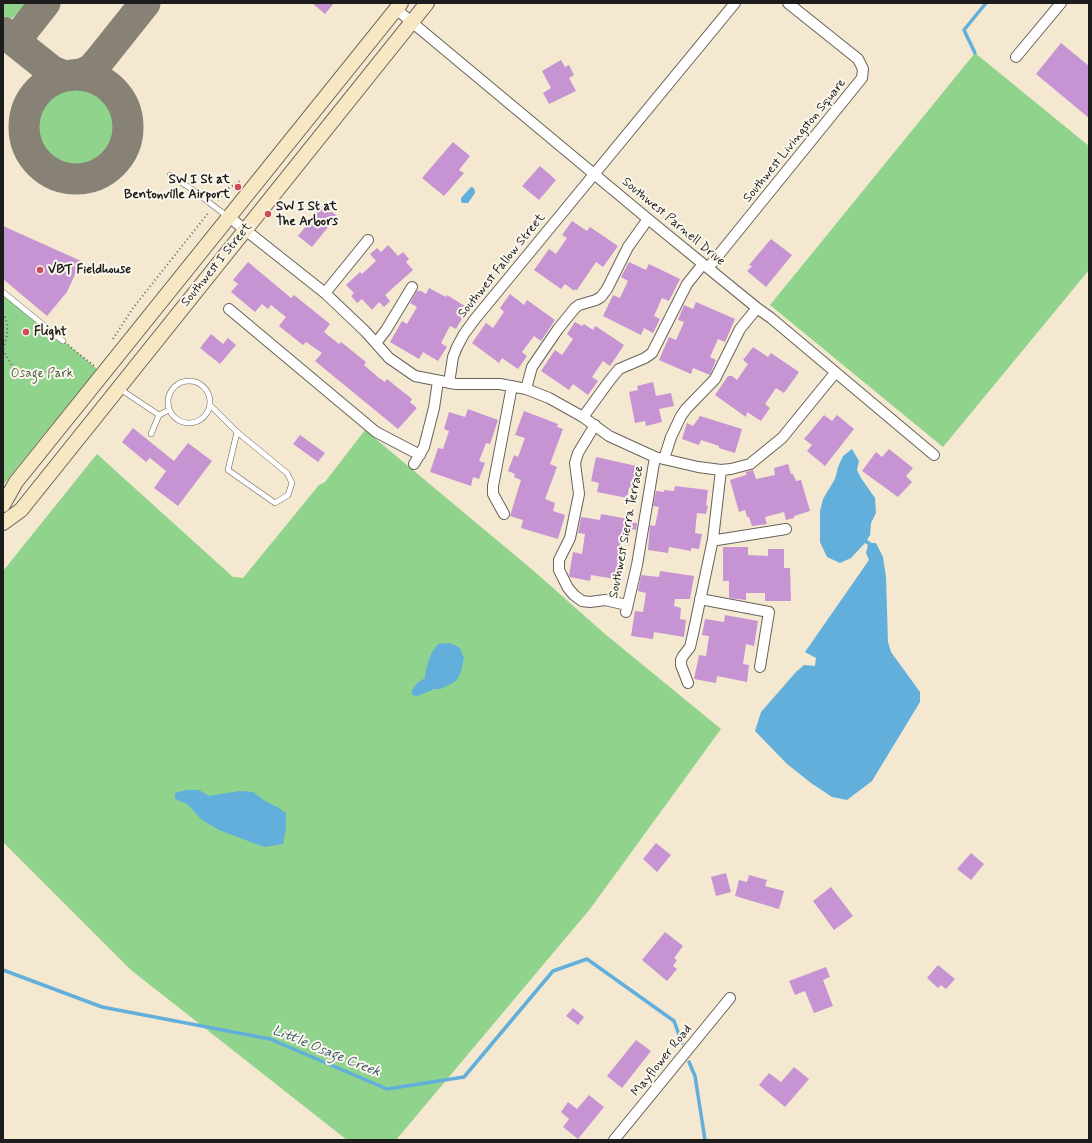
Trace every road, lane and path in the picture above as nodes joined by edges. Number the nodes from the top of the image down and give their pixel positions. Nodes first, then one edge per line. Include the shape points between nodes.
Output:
1 (427, 3) edge
2 (735, 3) edge
3 (788, 3) edge
4 (1061, 3) edge
5 (398, 6) edge
6 (412, 22) junction
7 (1016, 56) dead end
8 (595, 174) junction
9 (170, 175) dead end
10 (229, 217) junction
11 (648, 219) junction
12 (244, 230) junction
13 (368, 240) dead end
14 (705, 266) junction
15 (412, 287) dead end
16 (3, 292) edge
17 (325, 293) junction
18 (757, 308) junction
19 (229, 309) dead end
20 (3, 313) edge
21 (62, 341) joint
22 (376, 343) junction
23 (3, 350) edge
24 (95, 367) dead end
25 (17, 370) dead end
26 (835, 373) junction
27 (438, 381) junction
28 (449, 383) junction
29 (512, 386) junction
30 (119, 388) junction
31 (526, 389) junction
32 (210, 405) junction
33 (169, 410) junction
34 (159, 415) junction
35 (584, 417) junction
36 (595, 425) junction
37 (237, 432) junction
38 (150, 434) dead end
39 (420, 455) junction
40 (934, 455) dead end
41 (660, 458) junction
42 (414, 464) dead end
43 (721, 470) junction
44 (3, 505) edge
45 (504, 514) dead end
46 (3, 523) edge
47 (786, 530) dead end
48 (713, 539) junction
49 (700, 599) junction
50 (760, 667) dead end
51 (688, 683) dead end
52 (730, 998) dead end
53 (614, 1140) edge

1 - 6 main road, Southwest I Street
2 - 8 street
3 - 14 street, Southwest Livingston Square via 858,59 863,69 862,78
4 - 7 street
5 - 6 street, Southwest Parnell Drive
5 - 10 main road, Southwest I Street
6 - 8 street, Southwest Parnell Drive
6 - 12 main road, Southwest I Street
8 - 11 street, Southwest Parnell Drive
8 - 28 street, Southwest Fallow Street via 464,334 453,357
9 - 10 lane
10 - 12 street
10 - 44 main road, Southwest I Street via 16,482
11 - 14 street, Southwest Parnell Drive
11 - 31 street via 628,247 601,297 579,305 558,329 532,368
12 - 17 street
12 - 30 main road, Southwest I Street
13 - 17 street
14 - 18 street, Southwest Parnell Drive
14 - 35 street via 686,284 652,353 619,369
15 - 22 street
16 - 21 lane
17 - 22 street
18 - 26 street, Southwest Parnell Drive
18 - 41 street, Southwest Sierra Terrace via 740,329 715,378 681,416
19 - 39 street via 376,432
20 - 23 path via 7,322 7,335
21 - 24 path
22 - 27 street via 389,358 415,376
23 - 25 path via 10,364
26 - 40 street, Southwest Parnell Drive
26 - 43 street via 782,438 750,464
27 - 28 street
27 - 39 street via 434,408
28 - 29 street
29 - 31 street
29 - 45 street via 493,486 493,494
30 - 34 lane
30 - 46 main road, Southwest I Street via 22,510
31 - 35 street via 550,398
32 - 33 lane via 203,417 190,423 176,419
32 - 33 lane via 208,392 198,382 191,380 172,387 167,400
32 - 37 lane
33 - 34 lane
34 - 38 lane
35 - 36 street
36 - 41 street via 609,436
36 - 41 street, Southwest Sierra Terrace via 578,453 575,463 579,494 570,538 559,560 559,570 568,588 582,601 605,600 626,608 637,565 651,473
37 - 37 lane via 228,470 275,503 288,495 292,483 287,473
39 - 42 street
41 - 43 street
43 - 48 street
47 - 48 street
48 - 49 street
49 - 50 street via 769,612
49 - 51 street via 690,647 681,660
52 - 53 street, Mayflower Road

